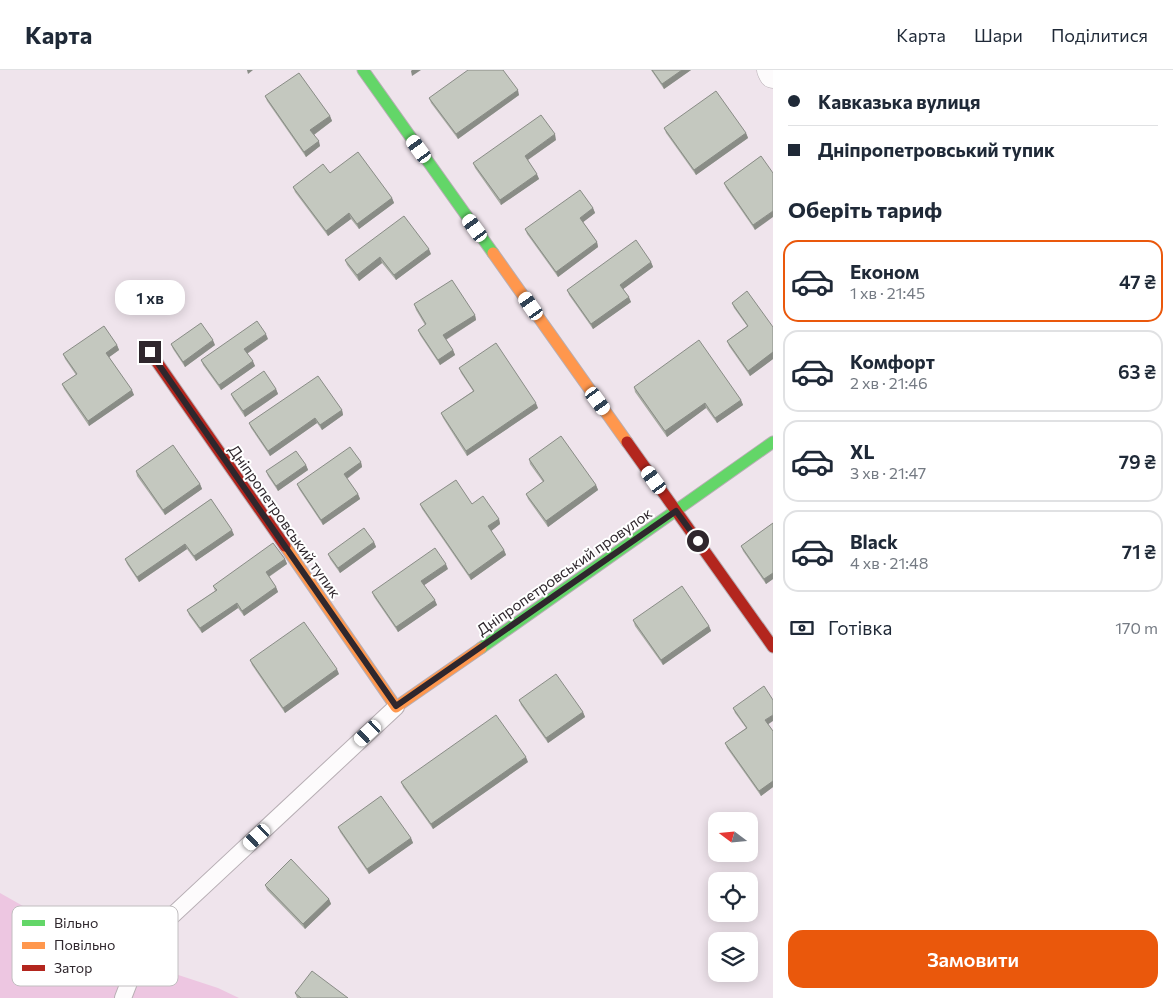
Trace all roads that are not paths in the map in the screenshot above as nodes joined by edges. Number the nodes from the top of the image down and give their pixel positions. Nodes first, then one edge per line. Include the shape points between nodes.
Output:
1 (363, 70) edge
2 (770, 70) edge
3 (773, 74) edge
4 (150, 352) dead end
5 (773, 442) edge
6 (676, 511) junction
7 (773, 647) edge
8 (396, 706) junction
9 (178, 910) edge
10 (128, 986) edge
11 (123, 998) edge

1 - 6 street
2 - 3 street
4 - 8 street, Дніпропетровський тупик
5 - 6 street, Дніпропетровський провулок
6 - 7 street
6 - 8 street, Дніпропетровський провулок
8 - 9 lane
10 - 11 lane

